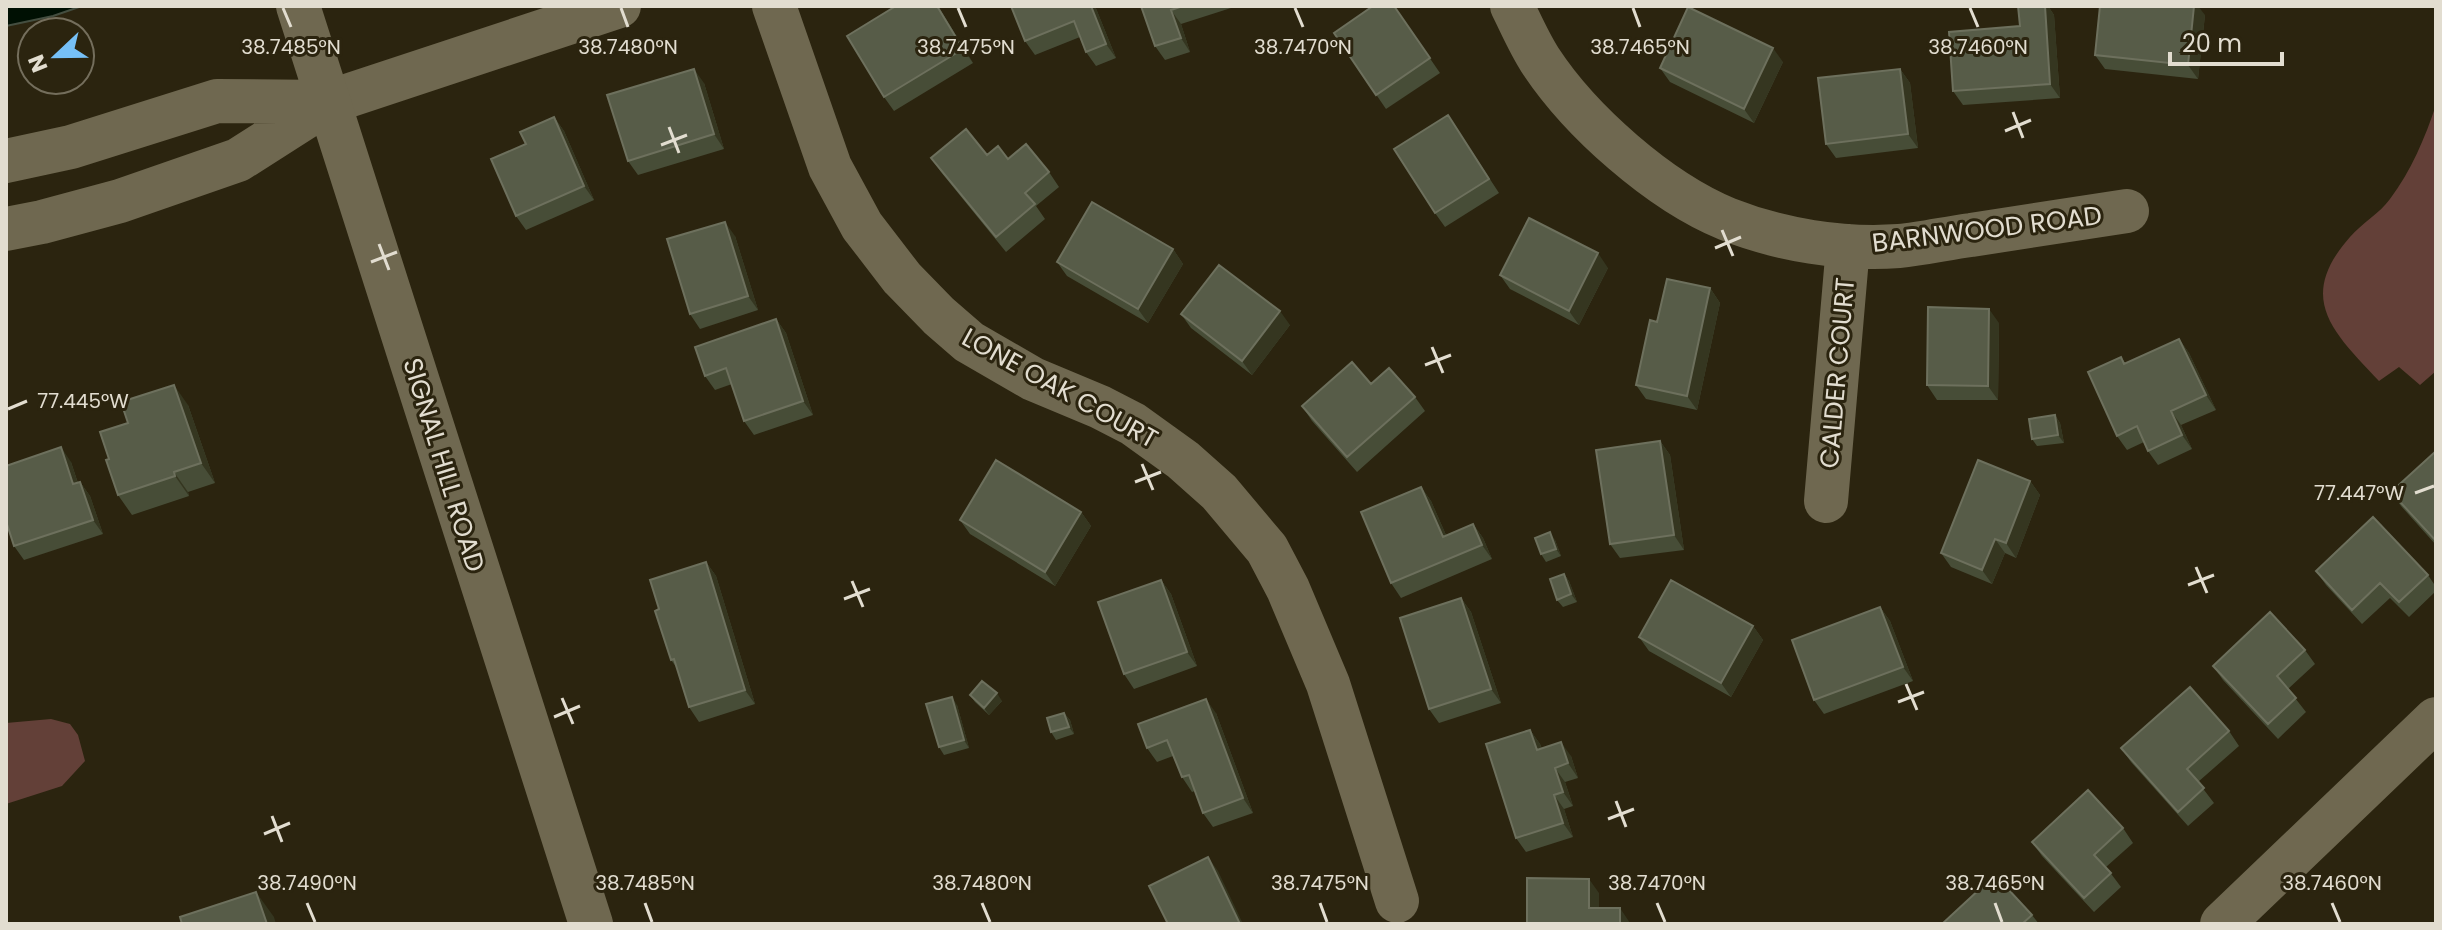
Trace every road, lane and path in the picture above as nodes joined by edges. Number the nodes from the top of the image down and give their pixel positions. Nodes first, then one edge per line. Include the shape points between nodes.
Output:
1 (298, 6) edge
2 (619, 6) edge
3 (774, 6) edge
4 (1512, 6) edge
5 (329, 102) junction
6 (6, 161) edge
7 (2127, 211) dead end
8 (6, 229) edge
9 (1848, 246) junction
10 (1826, 501) dead end
11 (2436, 719) edge
12 (1397, 901) dead end
13 (591, 924) edge
14 (2222, 924) edge

1 - 5 street, SIGNAL HILL ROAD
2 - 5 street
3 - 12 street, LONE OAK COURT via 830,167 862,226 902,278 969,342 1033,379 1133,424 1183,460 1219,492 1267,549 1328,684
4 - 9 street, BARNWOOD ROAD via 1540,59 1580,110 1668,186 1758,230
5 - 6 street via 217,101 71,147
5 - 8 street via 238,160 120,201
5 - 13 street, SIGNAL HILL ROAD
7 - 9 street, BARNWOOD ROAD via 1899,246
9 - 10 street, CALDER COURT
11 - 14 street

